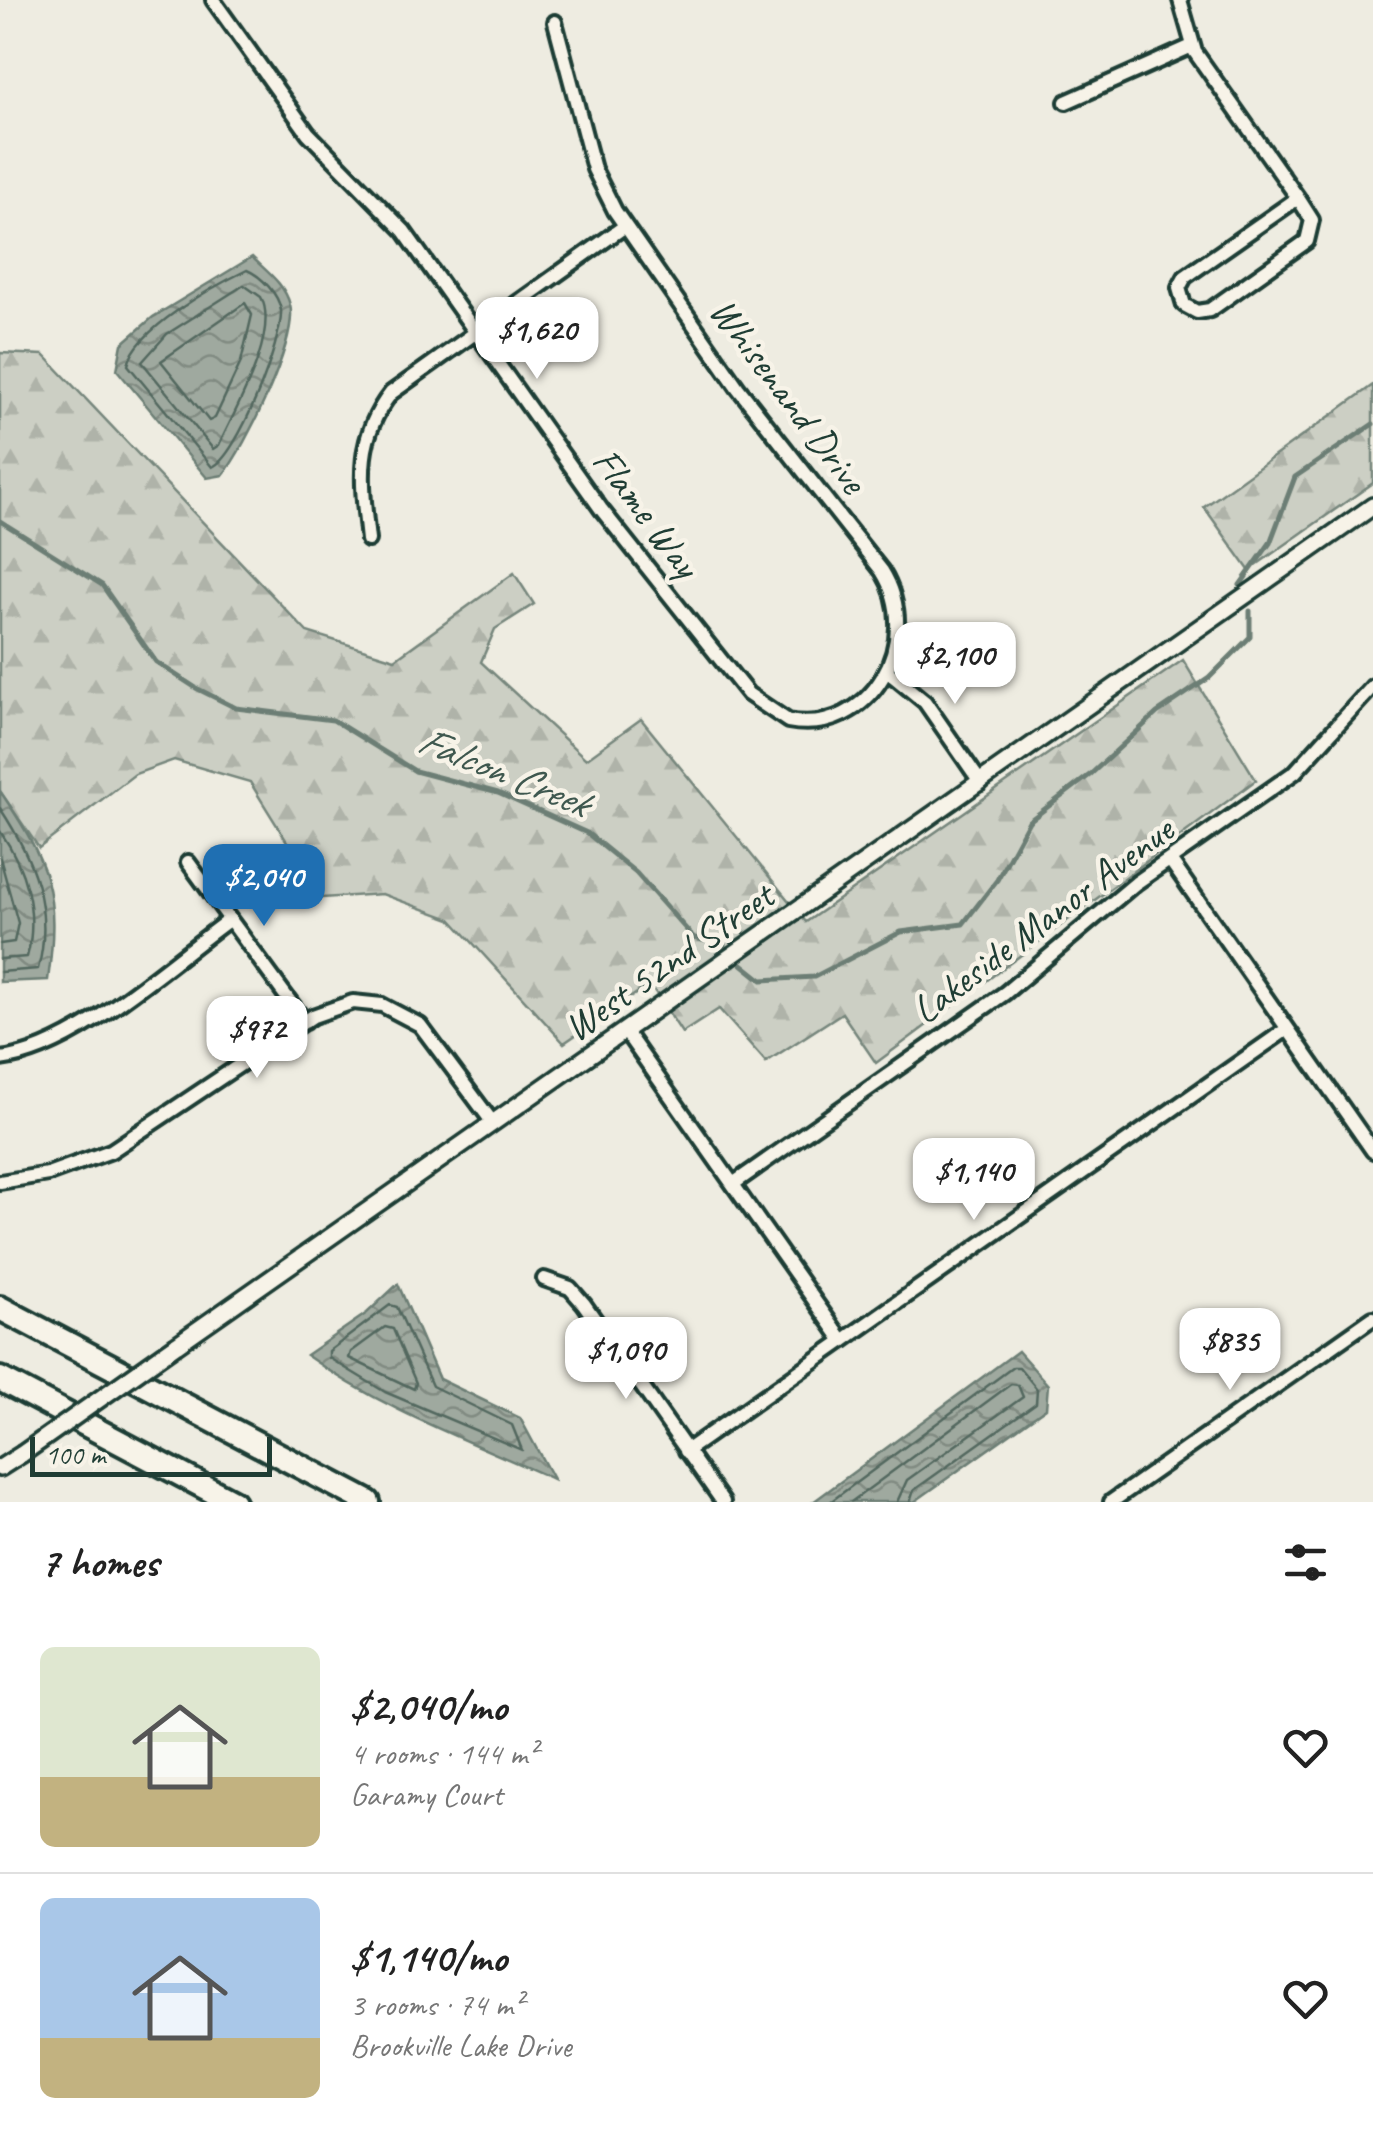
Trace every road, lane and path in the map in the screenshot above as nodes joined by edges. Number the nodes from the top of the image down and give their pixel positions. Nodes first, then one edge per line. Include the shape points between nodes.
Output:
1 (213, 0) edge
2 (1180, 0) edge
3 (555, 22) dead end
4 (1192, 46) junction
5 (1066, 102) dead end
6 (1298, 198) junction
7 (625, 226) junction
8 (475, 332) junction
9 (1373, 506) edge
10 (368, 540) dead end
11 (887, 671) junction
12 (1373, 686) edge
13 (981, 783) junction
14 (1170, 860) junction
15 (188, 862) dead end
16 (230, 919) junction
17 (305, 1022) junction
18 (1287, 1029) junction
19 (625, 1031) junction
20 (0, 1059) edge
21 (493, 1122) junction
22 (1373, 1151) edge
23 (0, 1182) edge
24 (733, 1184) junction
25 (544, 1279) dead end
26 (0, 1308) edge
27 (1373, 1318) edge
28 (843, 1341) junction
29 (0, 1379) edge
30 (686, 1451) junction
31 (0, 1468) edge
32 (233, 1502) edge
33 (368, 1502) edge
34 (723, 1502) edge
35 (1111, 1502) edge

1 - 8 street, Flame Way via 302,125 394,218
2 - 4 street
3 - 7 street, Whisenand Drive via 594,168
4 - 5 street
4 - 6 street
6 - 6 street via 1312,220 1307,242 1210,310 1184,305 1179,288 1186,277
7 - 8 street
7 - 11 street, Whisenand Drive via 748,402 888,580 900,631
8 - 10 street via 402,382 370,424 361,467
8 - 11 street, Flame Way via 600,510 760,706 794,722 824,718 867,695
9 - 13 street, West 52nd Street
11 - 13 street via 924,702
12 - 14 street, Lakeside Manor Avenue via 1296,772
13 - 19 street, West 52nd Street
14 - 18 street
14 - 24 street, Lakeside Manor Avenue via 1005,993
15 - 16 street
16 - 17 street
16 - 20 street via 69,1035
17 - 21 street via 353,1002 403,1013 433,1039
17 - 23 street via 130,1140 57,1172
18 - 22 street
18 - 28 street
19 - 21 street, West 52nd Street
19 - 24 street
21 - 31 street, West 52nd Street, bridge
24 - 28 street
25 - 30 street via 570,1288 584,1304
26 - 33 highway
27 - 35 street
28 - 30 street
29 - 32 highway
30 - 34 street

